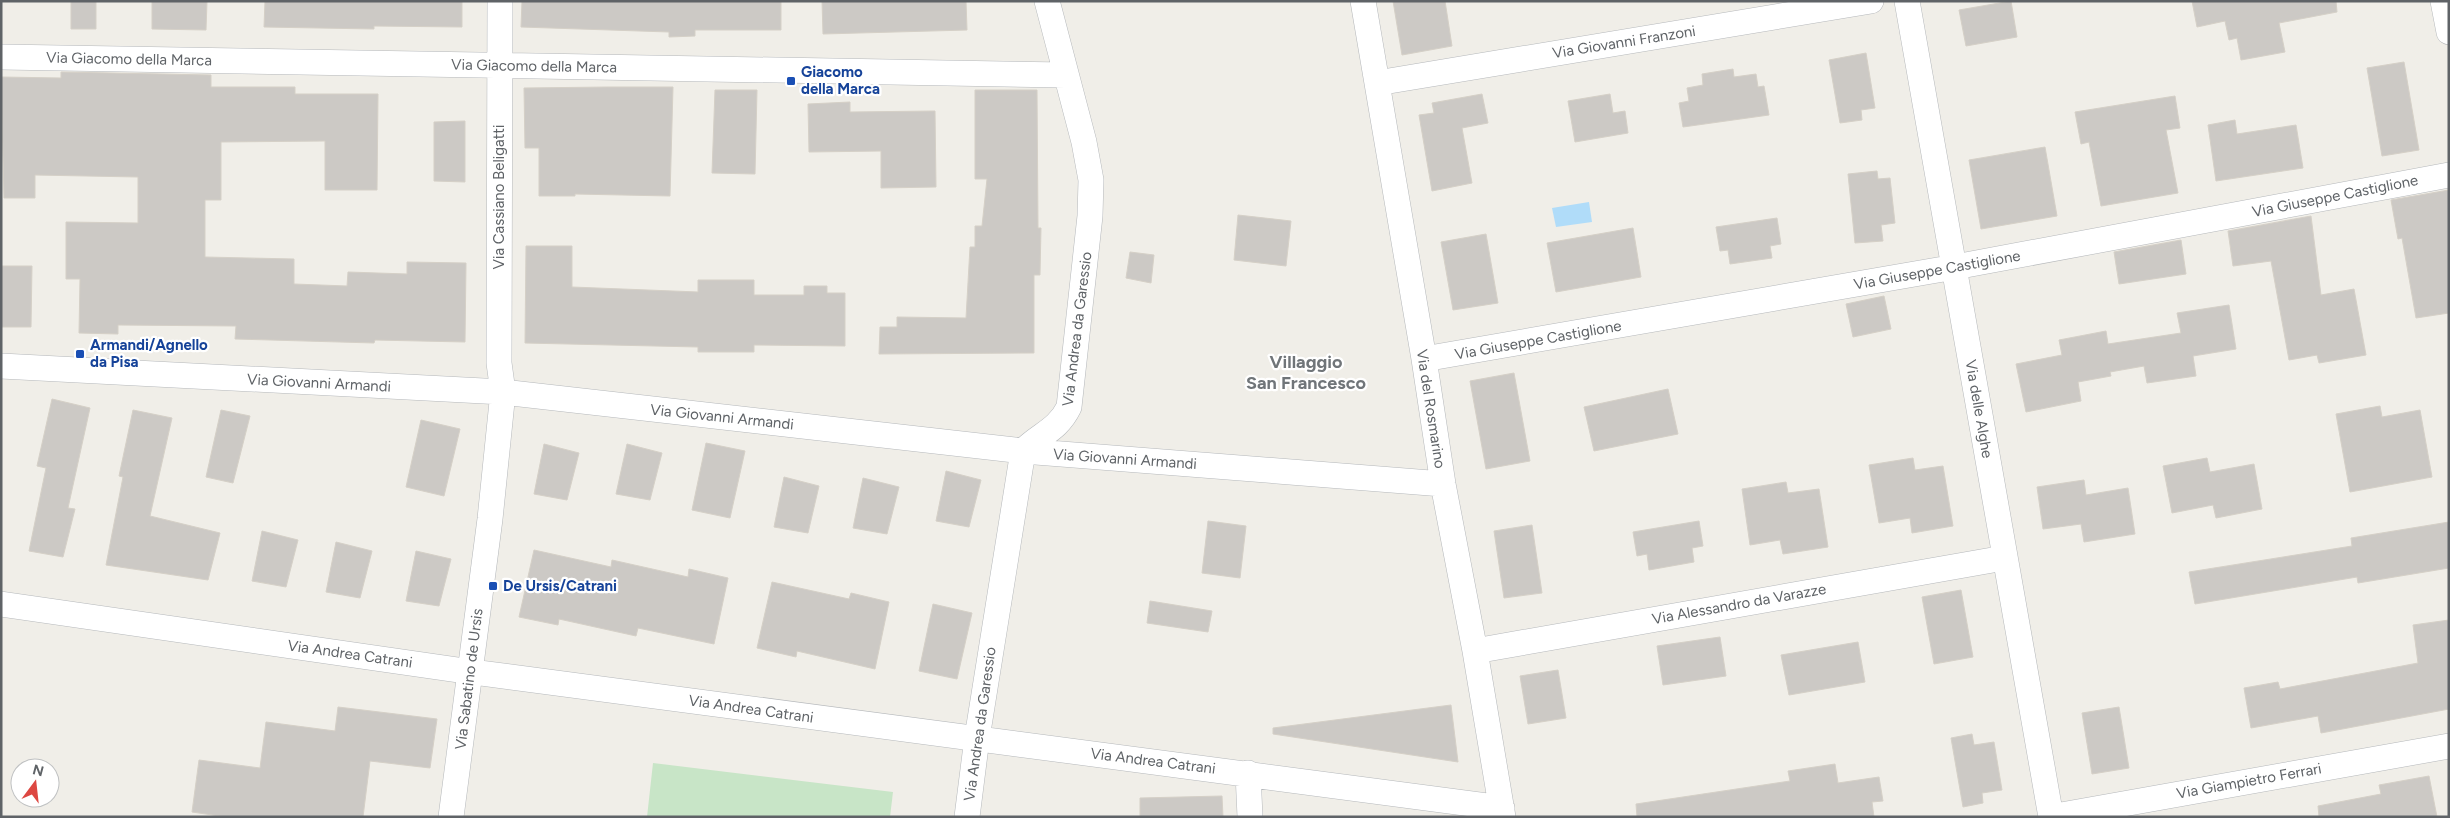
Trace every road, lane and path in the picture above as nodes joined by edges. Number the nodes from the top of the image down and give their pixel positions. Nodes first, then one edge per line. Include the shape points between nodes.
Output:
1 (500, 1) edge
2 (1046, 1) edge
3 (1363, 1) edge
4 (1871, 1) edge
5 (1907, 1) edge
6 (2443, 1) edge
7 (2449, 32) edge
8 (1, 57) edge
9 (498, 65) junction
10 (1066, 75) junction
11 (1376, 83) junction
12 (2449, 175) edge
13 (1955, 267) junction
14 (1424, 360) junction
15 (1, 366) edge
16 (503, 392) junction
17 (1022, 451) junction
18 (1442, 484) junction
19 (2004, 558) junction
20 (1, 604) edge
21 (1475, 651) junction
22 (471, 672) junction
23 (977, 738) junction
24 (2449, 746) edge
25 (1248, 773) junction
26 (1502, 812) edge
27 (451, 817) edge
28 (967, 817) edge
29 (1250, 817) edge
30 (2051, 817) edge

1 - 9 street, Via Cassiano Beligatti
2 - 10 street, Via Andrea da Garessio
3 - 11 street, Via del Rosmarino
4 - 11 street, Via Giovanni Franzoni
5 - 13 street, Via delle Alghe
6 - 7 street
8 - 9 street, Via Giacomo della Marca
9 - 10 street, Via Giacomo della Marca
9 - 16 street, Via Cassiano Beligatti via 499,363
10 - 17 street, Via Andrea da Garessio via 1091,180 1069,407 1055,428 1036,438
11 - 14 street, Via del Rosmarino
12 - 13 street, Via Giuseppe Castiglione
13 - 14 street, Via Giuseppe Castiglione
13 - 19 street, Via delle Alghe
14 - 18 street, Via del Rosmarino
15 - 16 street, Via Giovanni Armandi
16 - 17 street, Via Giovanni Armandi
16 - 22 street, Via Sabatino de Ursis
17 - 18 street, Via Giovanni Armandi
17 - 23 street, Via Andrea da Garessio
18 - 21 street, Via del Rosmarino
19 - 21 street, Via Alessandro da Varazze
19 - 30 street, Via delle Alghe
20 - 22 street, Via Andrea Catrani
21 - 26 street, Via del Rosmarino
22 - 23 street, Via Andrea Catrani
22 - 27 street, Via Sabatino de Ursis
23 - 25 street, Via Andrea Catrani
23 - 28 street, Via Andrea da Garessio
24 - 30 street, Via Giampietro Ferrari
25 - 26 street, Via Andrea Catrani
25 - 29 street

